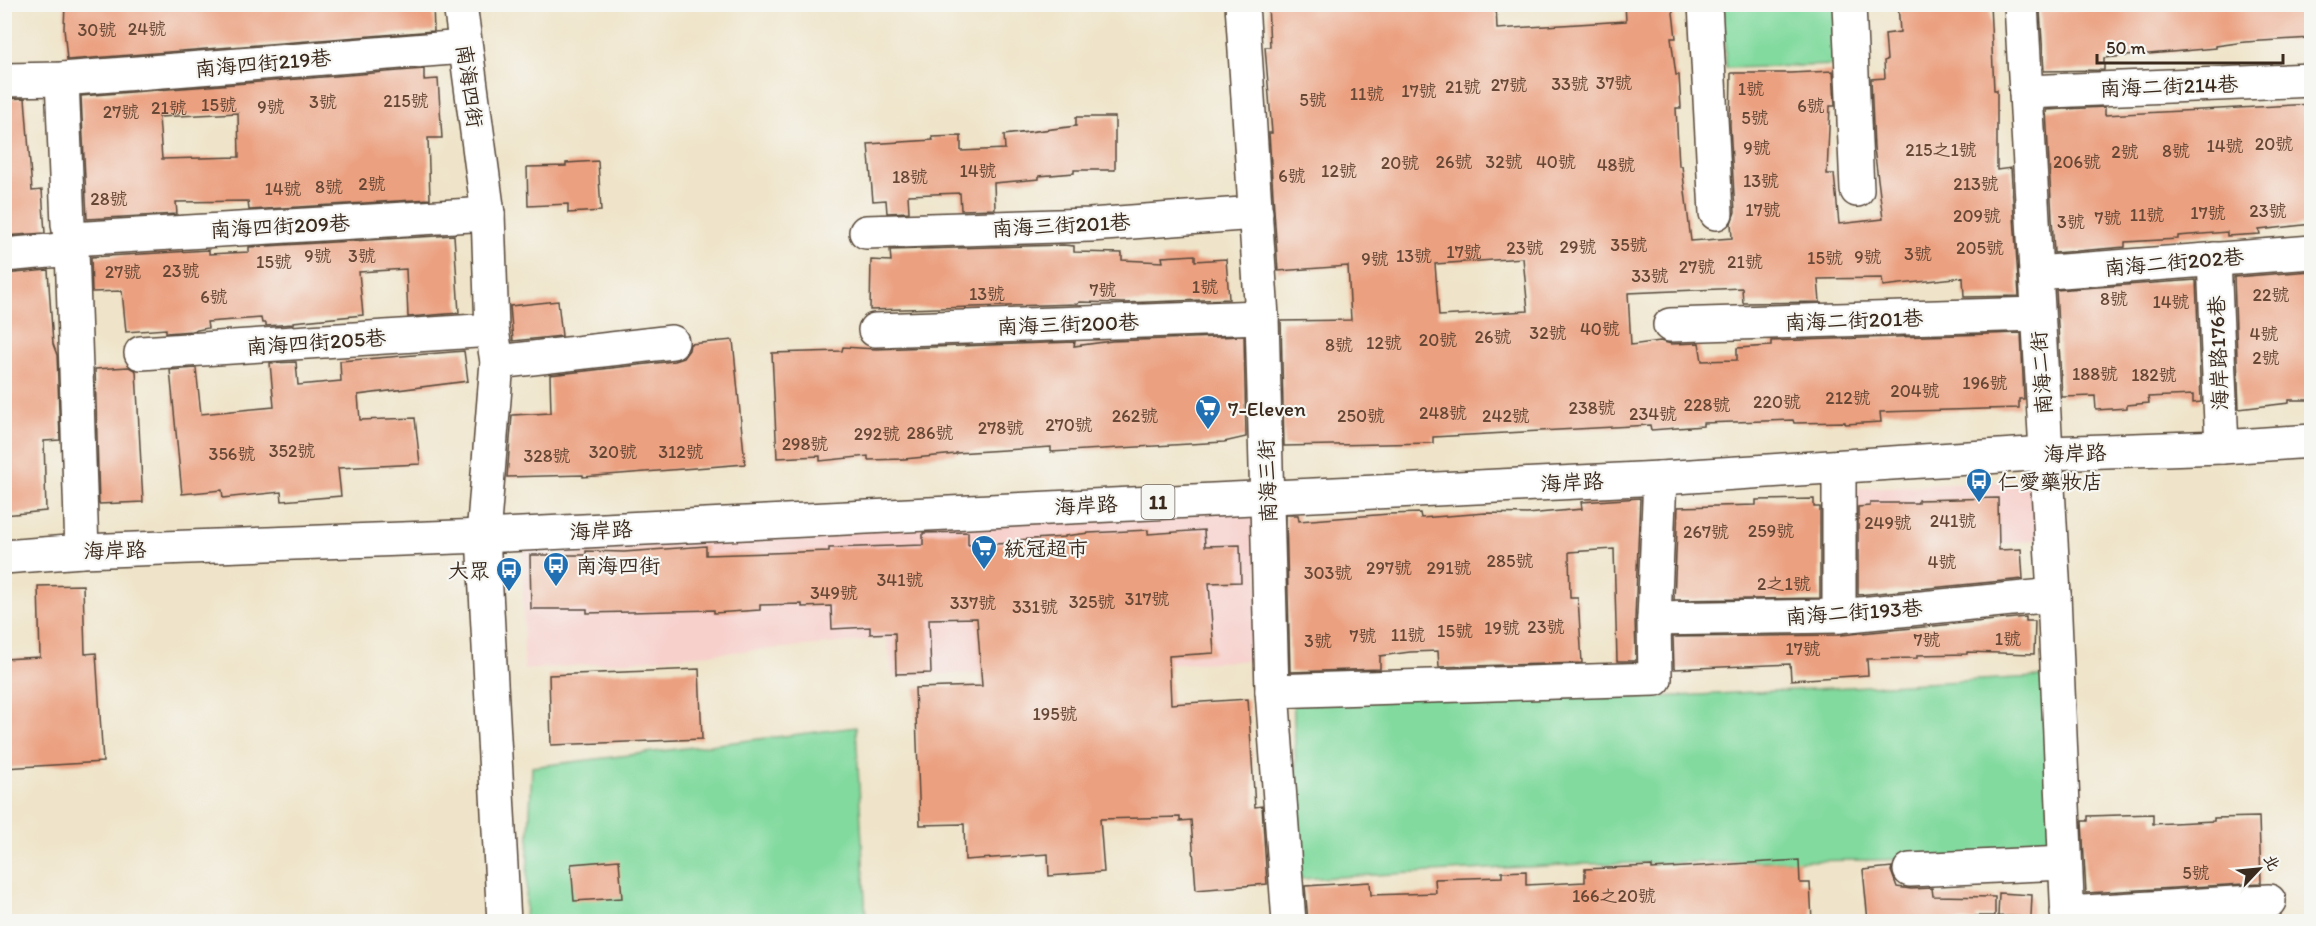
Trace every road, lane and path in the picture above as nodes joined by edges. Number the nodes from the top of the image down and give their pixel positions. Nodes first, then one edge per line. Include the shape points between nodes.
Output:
1 (460, 4) edge
2 (1242, 4) edge
3 (1705, 4) edge
4 (1849, 4) edge
5 (2021, 4) edge
6 (464, 47) junction
7 (62, 78) junction
8 (4, 80) edge
9 (2312, 80) edge
10 (2026, 92) junction
11 (1857, 190) dead end
12 (1256, 213) junction
13 (1716, 213) dead end
14 (488, 214) junction
15 (866, 232) dead end
16 (72, 244) junction
17 (2312, 252) edge
18 (4, 255) edge
19 (2214, 259) junction
20 (2036, 273) junction
21 (2037, 314) junction
22 (1262, 318) junction
23 (1670, 325) dead end
24 (492, 330) junction
25 (875, 330) dead end
26 (672, 342) dead end
27 (141, 353) dead end
28 (497, 362) junction
29 (2312, 441) edge
30 (2222, 447) junction
31 (2046, 453) junction
32 (1839, 468) junction
33 (1660, 478) junction
34 (1267, 496) junction
35 (483, 536) junction
36 (81, 550) junction
37 (4, 557) edge
38 (2054, 595) junction
39 (1839, 616) junction
40 (1654, 619) junction
41 (1272, 691) junction
42 (2065, 863) junction
43 (1910, 870) dead end
44 (2270, 901) dead end
45 (2068, 917) edge
46 (504, 921) edge
47 (1289, 921) edge

1 - 6 street, 南海四街
2 - 12 street, 南海三街
3 - 13 street
4 - 11 street
5 - 10 street, 南海二街
6 - 7 street, 南海四街219巷
6 - 14 street, 南海四街
7 - 8 street, 南海四街219巷
7 - 16 street
9 - 10 street, 南海二街214巷
10 - 20 street, 南海二街
12 - 15 street, 南海三街201巷 via 1090,225
12 - 22 street, 南海三街
14 - 16 street, 南海四街209巷
14 - 24 street, 南海四街
16 - 18 street, 南海四街209巷
16 - 36 street
17 - 19 street, 南海二街202巷
19 - 20 street, 南海二街202巷
19 - 30 street, 海岸路176巷
20 - 21 street, 南海二街
21 - 23 street, 南海二街201巷
21 - 31 street, 南海二街
22 - 25 street, 南海三街200巷
22 - 34 street, 南海三街
24 - 27 street, 南海四街205巷
24 - 28 street, 南海四街
26 - 28 street
28 - 35 street, 南海四街
29 - 30 street, 海岸路 / 11
30 - 31 street, 海岸路 / 11
31 - 32 street, 海岸路 / 11
31 - 38 street, 南海二街
32 - 33 street, 海岸路 / 11
32 - 39 street
33 - 34 street, 海岸路 / 11
33 - 40 street
34 - 35 street, 海岸路 / 11
34 - 41 street, 南海三街
35 - 36 street, 海岸路 / 11
35 - 46 street, 南海四街
36 - 37 street, 海岸路 / 11
38 - 39 street, 南海二街193巷
38 - 42 street, 南海二街
39 - 40 street, 南海二街193巷
40 - 41 street via 1655,679
41 - 47 street, 南海三街
42 - 43 street
42 - 45 street, 南海二街
44 - 45 street

